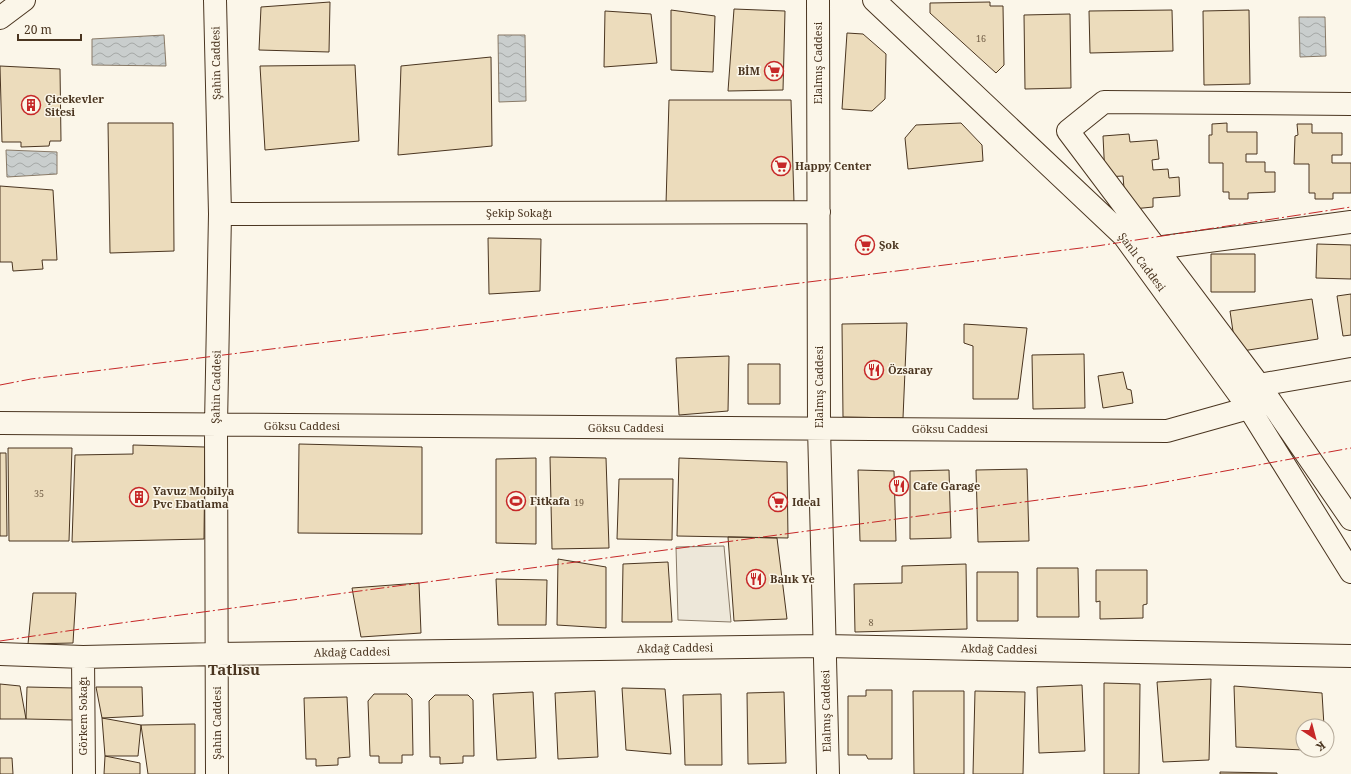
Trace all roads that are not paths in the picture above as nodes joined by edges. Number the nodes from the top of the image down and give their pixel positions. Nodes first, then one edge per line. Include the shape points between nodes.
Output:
1 (24, 0) edge
2 (215, 0) edge
3 (818, 0) edge
4 (874, 0) edge
5 (0, 18) edge
6 (1351, 104) edge
7 (819, 212) junction
8 (220, 214) junction
9 (1351, 222) edge
10 (1156, 248) junction
11 (1351, 369) edge
12 (1259, 385) junction
13 (1248, 408) junction
14 (0, 424) edge
15 (216, 425) junction
16 (818, 428) junction
17 (1351, 519) edge
18 (1351, 572) edge
19 (825, 646) junction
20 (0, 654) edge
21 (216, 654) junction
22 (1351, 656) edge
23 (83, 657) junction
24 (84, 774) edge
25 (217, 774) edge
26 (828, 774) edge

1 - 5 street
2 - 8 street, Şahin Caddesi
3 - 7 street, Elalmış Caddesi
4 - 13 street, Şanlı Caddesi via 1124,236
6 - 10 street via 1104,102 1068,131
7 - 8 street, Şekip Sokağı
7 - 16 street, Elalmış Caddesi
8 - 15 street, Şahin Caddesi
9 - 10 street
10 - 12 street
11 - 12 street
12 - 17 street
13 - 16 street, Göksu Caddesi via 1167,431
13 - 18 street, Şanlı Caddesi
14 - 15 street, Göksu Caddesi
15 - 16 street, Göksu Caddesi
15 - 21 street, Şahin Caddesi
16 - 19 street, Elalmış Caddesi
19 - 21 street, Akdağ Caddesi
19 - 22 street, Akdağ Caddesi
19 - 26 street, Elalmış Caddesi
20 - 23 street, Akdağ Caddesi
21 - 23 street, Akdağ Caddesi
21 - 25 street, Şahin Caddesi
23 - 24 street, Görkem Sokağı

